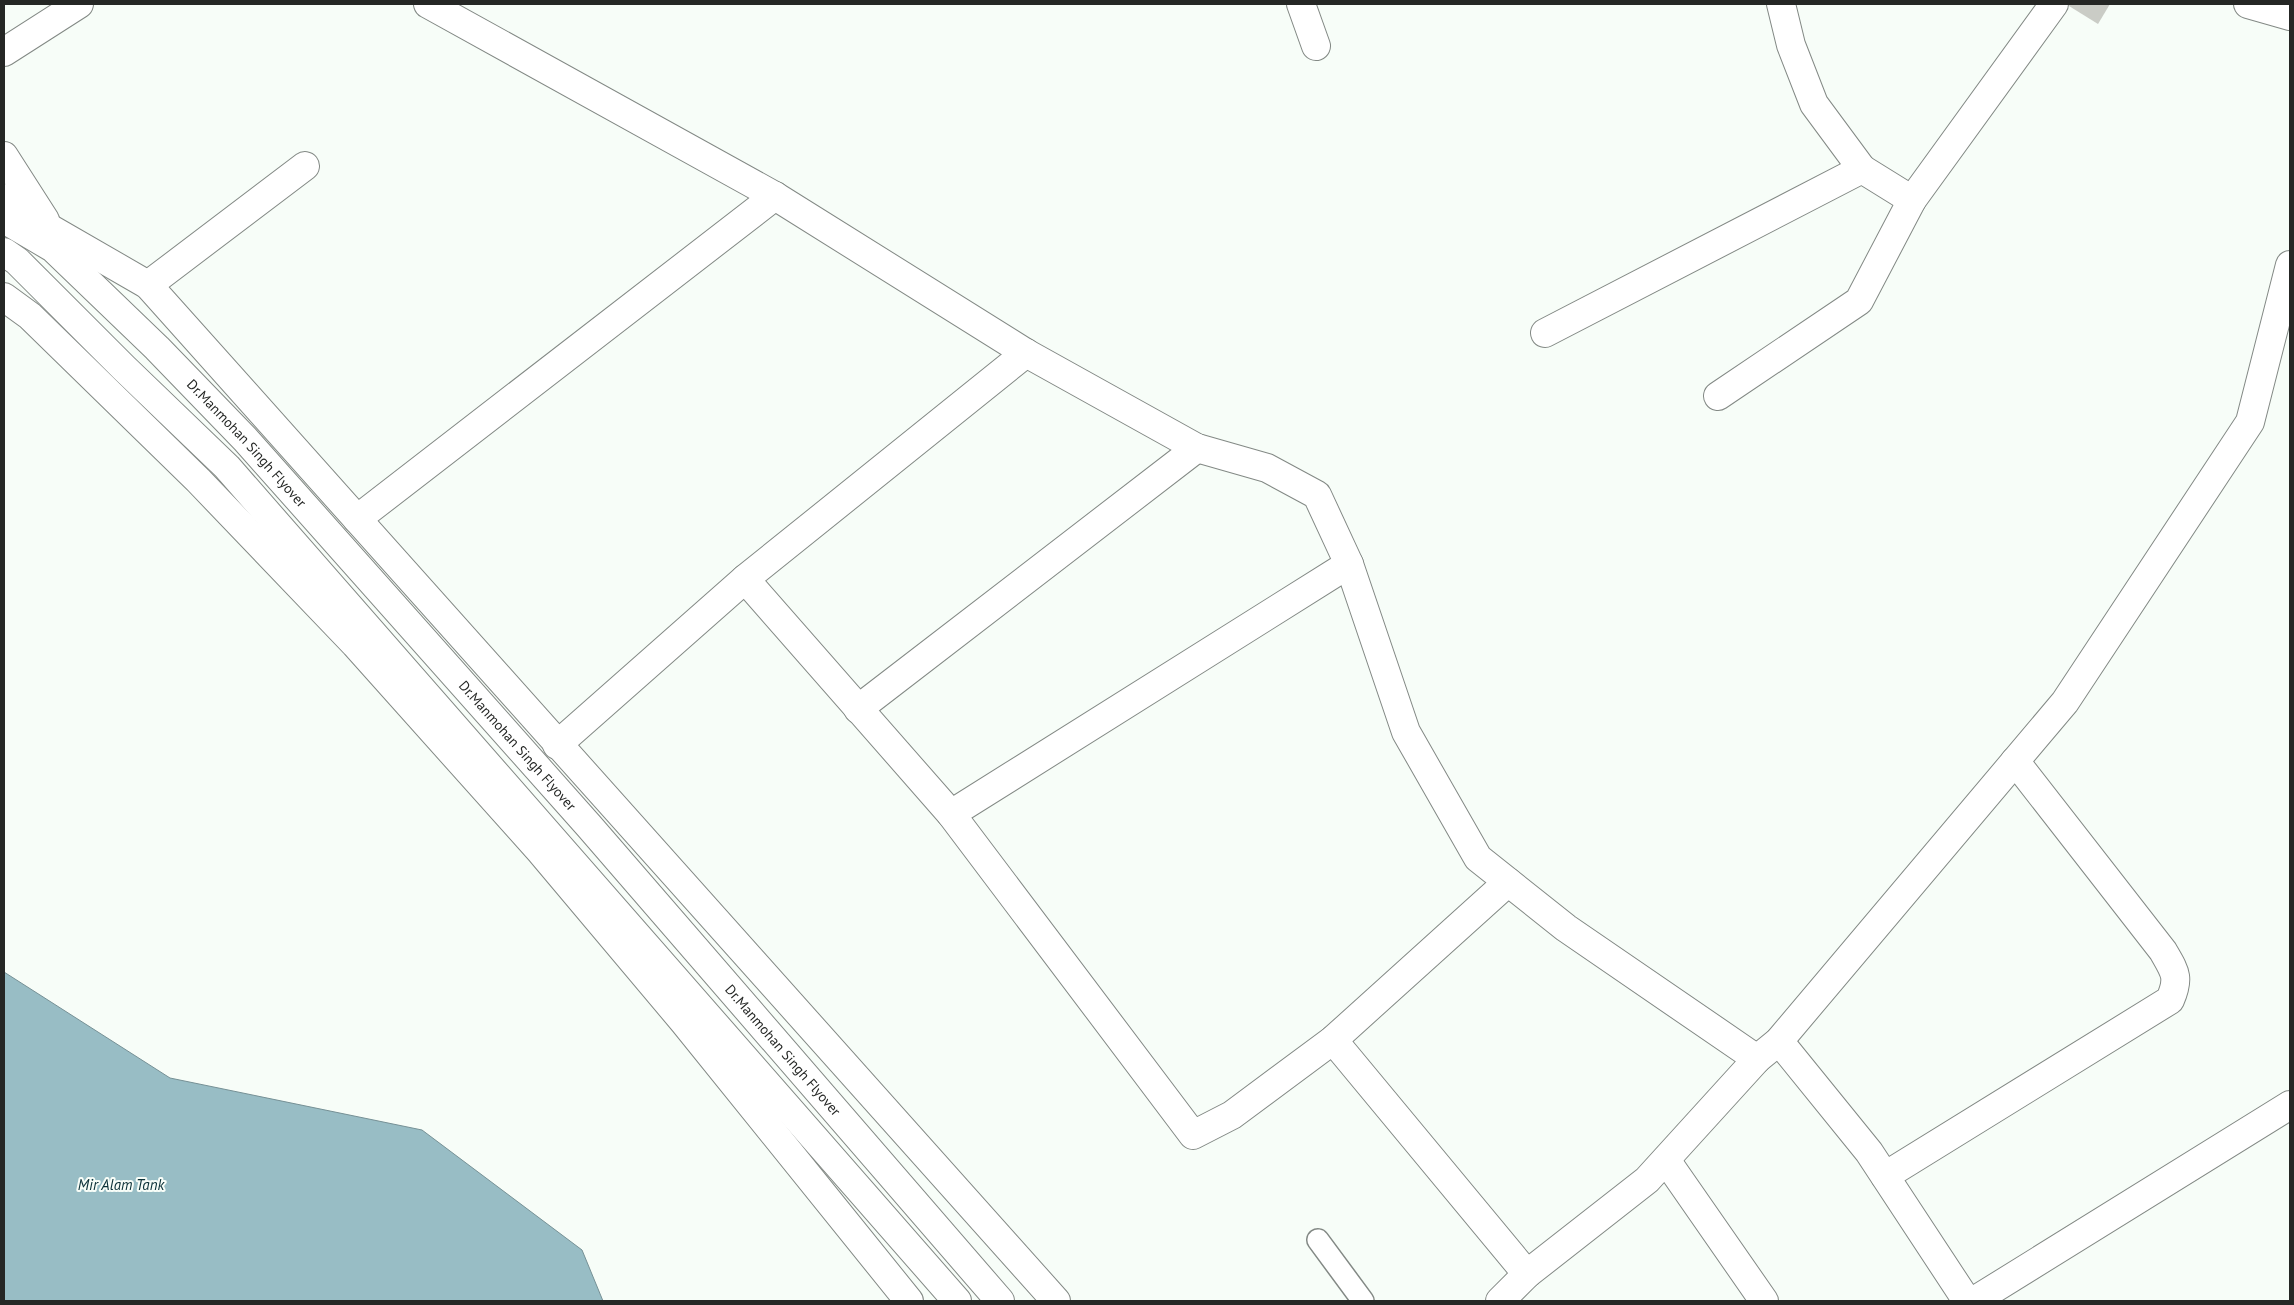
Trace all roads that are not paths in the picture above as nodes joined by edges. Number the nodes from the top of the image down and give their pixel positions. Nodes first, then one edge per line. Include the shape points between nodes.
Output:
1 (79, 4) edge
2 (428, 4) edge
3 (1301, 4) edge
4 (1781, 4) edge
5 (2054, 4) edge
6 (2248, 4) edge
7 (2290, 16) edge
8 (1316, 46) dead end
9 (4, 52) edge
10 (4, 156) edge
11 (305, 166) dead end
12 (1862, 170) junction
13 (775, 196) junction
14 (4, 198) edge
15 (1912, 200) junction
16 (4, 219) edge
17 (51, 229) junction
18 (4, 252) edge
19 (2290, 265) edge
20 (148, 285) junction
21 (4, 297) edge
22 (1545, 332) dead end
23 (1026, 353) junction
24 (1718, 396) dead end
25 (1197, 448) junction
26 (357, 519) junction
27 (1349, 564) junction
28 (745, 579) junction
29 (858, 709) junction
30 (557, 745) junction
31 (2016, 761) junction
32 (951, 814) junction
33 (1508, 882) junction
34 (1333, 1040) junction
35 (1779, 1041) junction
36 (1757, 1059) junction
37 (2290, 1105) edge
38 (1666, 1160) junction
39 (1885, 1176) junction
40 (1318, 1240) dead end
41 (1527, 1274) junction
42 (1504, 1300) edge
43 (909, 1301) edge
44 (957, 1301) edge
45 (1000, 1301) edge
46 (1056, 1301) edge
47 (1364, 1301) edge
48 (1764, 1301) edge
49 (1967, 1301) edge
50 (1974, 1301) edge

1 - 9 main road
2 - 13 main road
3 - 8 main road
4 - 12 main road via 1791,46 1814,104
5 - 15 main road
6 - 7 main road
10 - 17 main road
11 - 20 main road
12 - 15 main road
12 - 22 main road
13 - 23 main road
13 - 26 main road
14 - 17 main road
15 - 24 main road via 1860,301
16 - 45 main road, Dr.Manmohan Singh Flyover via 53,248 245,439 589,826
17 - 20 main road
18 - 44 main road via 17,261 227,467
19 - 31 main road via 2250,422 2064,702
20 - 26 main road
21 - 43 main road via 30,316 198,480 355,644 541,852 684,1022
23 - 25 main road
23 - 28 main road
25 - 27 main road via 1267,468 1317,495
25 - 29 main road
26 - 30 main road
27 - 32 main road
27 - 33 main road via 1406,732 1478,858
28 - 29 main road
28 - 30 main road
29 - 32 main road
30 - 46 main road
31 - 35 main road
31 - 39 main road via 2163,951 2177,985 2170,1000
32 - 34 main road via 1193,1135 1232,1116
33 - 34 main road
33 - 36 main road via 1566,928
34 - 41 main road
35 - 36 main road
35 - 39 main road
36 - 38 main road
37 - 50 main road
38 - 41 main road via 1647,1180
38 - 48 main road
39 - 49 main road
40 - 47 lane
41 - 42 main road

